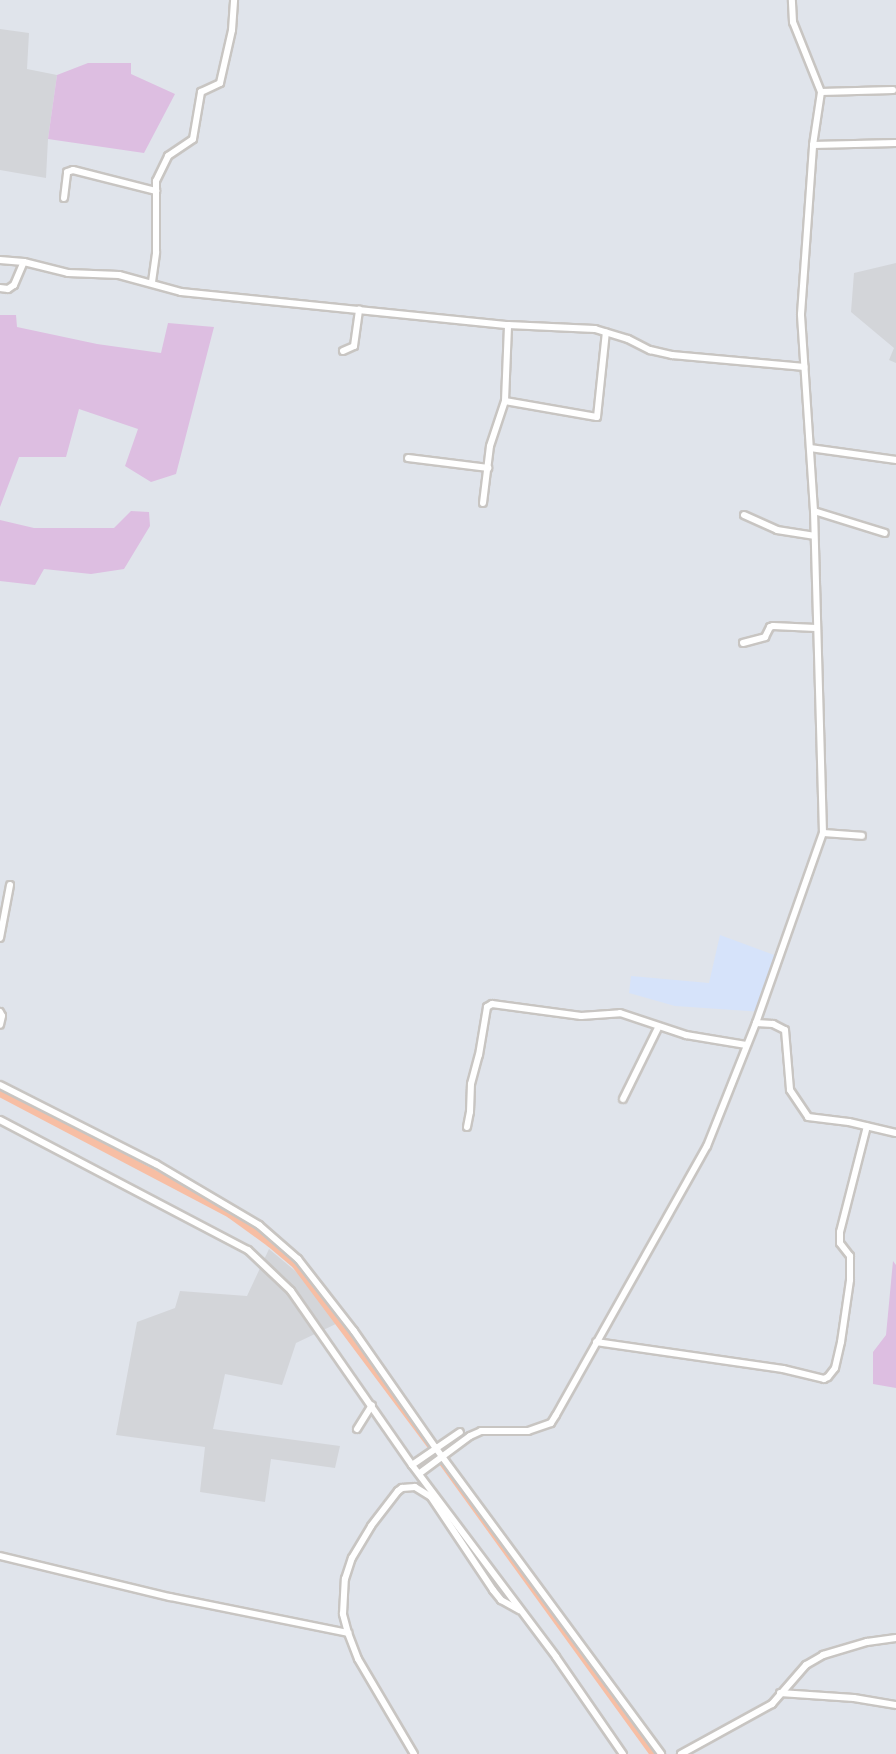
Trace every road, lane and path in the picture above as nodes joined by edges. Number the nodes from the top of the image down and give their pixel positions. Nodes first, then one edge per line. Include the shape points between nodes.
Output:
1 (234, 0) edge
2 (792, 0) edge
3 (893, 90) dead end
4 (821, 92) junction
5 (896, 143) edge
6 (813, 145) junction
7 (156, 191) junction
8 (64, 198) dead end
9 (0, 260) edge
10 (24, 262) junction
11 (152, 282) junction
12 (0, 288) edge
13 (359, 309) junction
14 (508, 325) junction
15 (606, 332) junction
16 (343, 351) dead end
17 (804, 367) junction
18 (505, 401) junction
19 (810, 448) junction
20 (408, 458) dead end
21 (896, 460) edge
22 (488, 468) junction
23 (483, 503) dead end
24 (814, 511) junction
25 (744, 515) dead end
26 (885, 533) dead end
27 (814, 536) junction
28 (816, 628) junction
29 (743, 643) dead end
30 (823, 832) junction
31 (862, 836) dead end
32 (10, 885) dead end
33 (0, 938) edge
34 (0, 1012) edge
35 (756, 1023) junction
36 (0, 1025) edge
37 (657, 1028) junction
38 (746, 1045) junction
39 (0, 1085) edge
40 (623, 1099) dead end
41 (0, 1120) edge
42 (867, 1126) junction
43 (467, 1127) dead end
44 (896, 1133) edge
45 (596, 1342) junction
46 (372, 1405) junction
47 (357, 1429) dead end
48 (460, 1432) dead end
49 (434, 1448) junction
50 (441, 1456) junction
51 (415, 1462) junction
52 (420, 1473) junction
53 (0, 1556) edge
54 (490, 1569) junction
55 (482, 1575) junction
56 (520, 1610) junction
57 (348, 1633) junction
58 (896, 1638) edge
59 (780, 1693) junction
60 (896, 1705) edge
61 (414, 1754) edge
62 (623, 1754) edge
63 (661, 1754) edge
64 (681, 1754) edge

1 - 7 street via 232,30 220,83 201,92 193,139 168,156 156,181
2 - 4 street via 794,22
3 - 4 street
4 - 6 street
5 - 6 street
6 - 17 street via 801,301
7 - 8 street via 73,170 67,172
7 - 11 street
9 - 10 street
10 - 11 street via 68,273 118,275
10 - 12 street via 11,288
11 - 13 street via 181,292
13 - 14 street
13 - 16 street via 354,346
14 - 15 street
14 - 18 street
15 - 17 street via 672,355
15 - 18 street via 597,417
17 - 19 street
18 - 22 street via 490,446
19 - 21 street
19 - 24 street
20 - 22 street
22 - 23 street
24 - 26 street
24 - 27 street
25 - 27 street via 777,530
27 - 28 street
28 - 29 street via 773,626 765,638
28 - 30 street
30 - 31 street
30 - 35 street
32 - 33 street
34 - 36 street
35 - 38 street
35 - 42 street via 773,1024 784,1030 790,1090 808,1117
37 - 38 street
37 - 40 street
37 - 43 street via 620,1013 580,1016 489,1005 471,1084
38 - 45 street via 707,1146
39 - 49 street via 156,1164 280,1241 330,1298
41 - 46 street via 248,1251 291,1290
42 - 44 street
42 - 45 street via 839,1236 850,1256 850,1280 842,1342 835,1368 828,1377
45 - 50 street via 551,1423 528,1431 481,1431
46 - 47 street
46 - 51 street
48 - 49 street
49 - 50 street
49 - 51 street
50 - 52 street
50 - 63 street
51 - 52 street
52 - 54 street
53 - 57 street via 170,1597
54 - 55 street
54 - 56 street
55 - 56 street via 501,1600
55 - 57 street via 431,1497 421,1489 402,1488 352,1558 343,1600
56 - 62 street
57 - 61 street via 358,1659
58 - 59 street via 823,1655 806,1665
59 - 60 street
59 - 64 street via 772,1704

